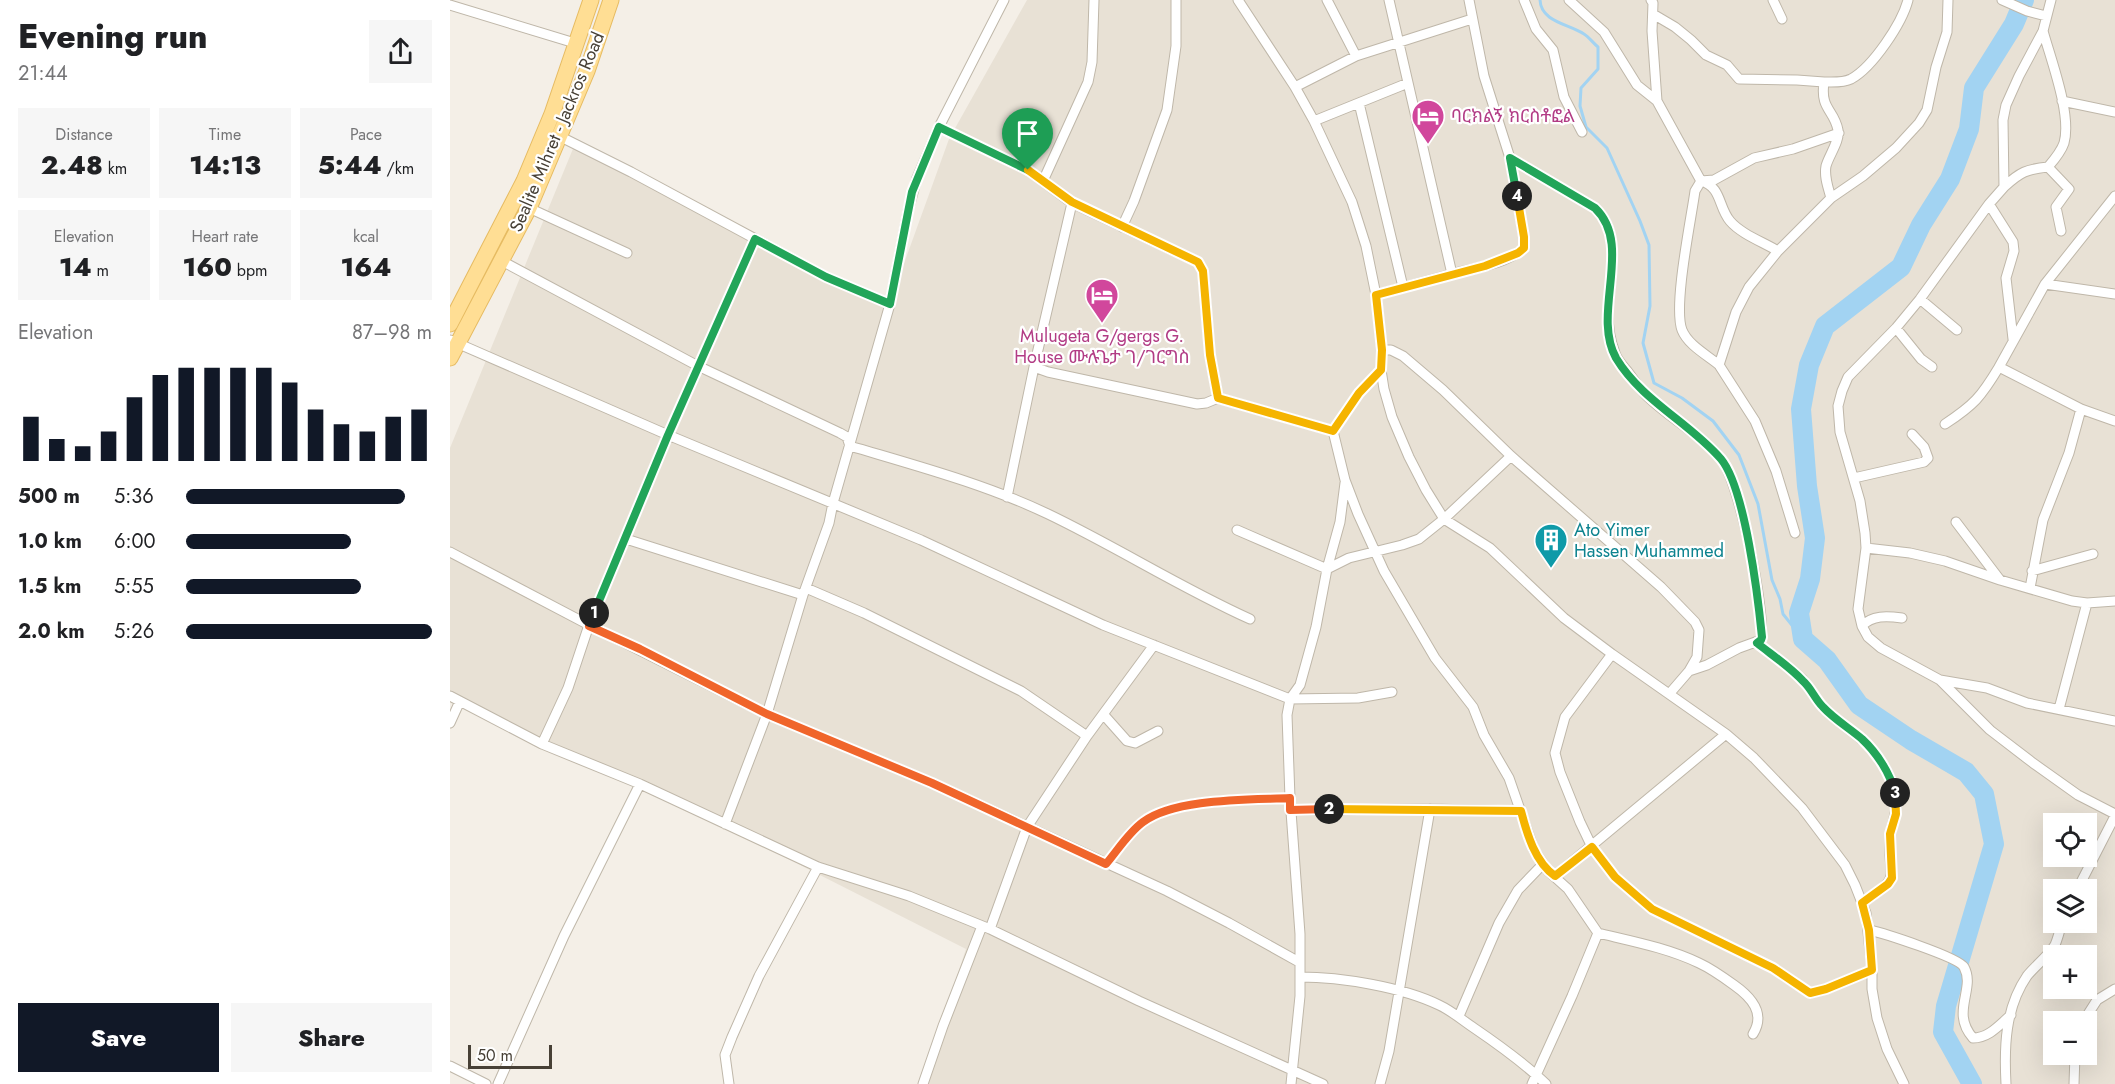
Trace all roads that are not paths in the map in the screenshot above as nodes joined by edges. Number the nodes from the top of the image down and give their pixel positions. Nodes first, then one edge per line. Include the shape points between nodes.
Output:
1 (591, 0) edge
2 (611, 0) edge
3 (1004, 0) edge
4 (1095, 0) edge
5 (1176, 0) edge
6 (1238, 0) edge
7 (1327, 0) edge
8 (1389, 0) edge
9 (1469, 0) edge
10 (1524, 0) edge
11 (1569, 0) edge
12 (1664, 0) edge
13 (1773, 0) edge
14 (1908, 0) edge
15 (1948, 0) edge
16 (2002, 0) edge
17 (2051, 0) edge
18 (1652, 2) edge
19 (450, 5) edge
20 (1653, 14) junction
21 (2046, 16) junction
22 (1472, 19) junction
23 (1782, 19) dead end
24 (2043, 32) junction
25 (1398, 41) junction
26 (578, 44) junction
27 (1356, 56) junction
28 (1824, 82) junction
29 (1408, 83) junction
30 (1295, 87) junction
31 (1657, 101) junction
32 (2062, 101) junction
33 (1359, 103) junction
34 (2115, 112) edge
35 (1314, 121) junction
36 (939, 127) junction
37 (1582, 132) dead end
38 (1839, 133) junction
39 (559, 136) junction
40 (1510, 158) junction
41 (2048, 167) junction
42 (1701, 181) junction
43 (1043, 182) junction
44 (2004, 186) junction
45 (2115, 196) edge
46 (1831, 198) junction
47 (1072, 202) junction
48 (1989, 204) junction
49 (528, 208) junction
50 (1122, 227) junction
51 (2061, 231) dead end
52 (755, 239) junction
53 (1778, 251) junction
54 (627, 253) dead end
55 (500, 260) junction
56 (1452, 274) junction
57 (2045, 284) junction
58 (1403, 287) junction
59 (2115, 294) edge
60 (1376, 295) junction
61 (1920, 299) junction
62 (890, 304) junction
63 (450, 324) edge
64 (1896, 328) junction
65 (1957, 330) dead end
66 (2013, 339) junction
67 (454, 341) edge
68 (1382, 350) junction
69 (450, 358) edge
70 (1719, 364) junction
71 (698, 366) junction
72 (1034, 367) junction
73 (1932, 367) dead end
74 (1999, 367) junction
75 (1381, 370) junction
76 (1218, 398) junction
77 (2081, 409) junction
78 (2115, 421) edge
79 (1945, 424) dead end
80 (1333, 431) junction
81 (1912, 434) dead end
82 (668, 435) junction
83 (850, 446) junction
84 (1511, 456) junction
85 (1854, 478) junction
86 (1345, 480) junction
87 (1007, 497) junction
88 (833, 503) junction
89 (1444, 519) junction
90 (1956, 522) dead end
91 (1237, 530) dead end
92 (1795, 533) dead end
93 (626, 539) junction
94 (1866, 548) junction
95 (450, 552) edge
96 (1374, 553) junction
97 (2093, 555) dead end
98 (1327, 569) junction
99 (2032, 571) junction
100 (2000, 580) junction
101 (2030, 588) junction
102 (805, 591) junction
103 (2115, 601) edge
104 (2087, 603) junction
105 (1902, 618) dead end
106 (1250, 619) dead end
107 (589, 626) junction
108 (1862, 626) junction
109 (1757, 643) junction
110 (1154, 645) junction
111 (1612, 654) junction
112 (1689, 671) junction
113 (1940, 680) junction
114 (1392, 692) dead end
115 (1670, 693) junction
116 (450, 696) edge
117 (1290, 699) junction
118 (460, 701) junction
119 (2059, 710) junction
120 (767, 714) junction
121 (1103, 714) junction
122 (2115, 721) edge
123 (450, 723) edge
124 (1158, 731) dead end
125 (1726, 734) junction
126 (1087, 736) junction
127 (542, 744) junction
128 (640, 784) junction
129 (1290, 798) junction
130 (1430, 809) junction
131 (1290, 810) junction
132 (1521, 811) junction
133 (2115, 815) edge
134 (725, 824) junction
135 (1027, 827) junction
136 (1592, 847) junction
137 (1106, 864) junction
138 (1543, 864) junction
139 (818, 867) junction
140 (1555, 876) junction
141 (2083, 879) edge
142 (1862, 903) junction
143 (986, 928) junction
144 (1869, 930) junction
145 (1598, 933) junction
146 (2058, 933) edge
147 (1299, 962) junction
148 (1872, 970) junction
149 (1300, 976) junction
150 (2115, 989) edge
151 (1399, 992) junction
152 (2090, 1011) edge
153 (2011, 1015) junction
154 (1459, 1016) junction
155 (1753, 1034) dead end
156 (2074, 1065) edge
157 (450, 1066) edge
158 (1292, 1069) junction
159 (1536, 1074) junction
160 (486, 1084) edge
161 (498, 1084) edge
162 (729, 1084) edge
163 (923, 1084) edge
164 (1290, 1084) edge
165 (1323, 1084) edge
166 (1380, 1084) edge
167 (1532, 1084) edge
168 (1546, 1084) edge
169 (1904, 1084) edge
170 (2006, 1084) edge
171 (2073, 1084) edge

1 - 26 main road
2 - 39 main road, Sealite Mihret - Jackros Road
3 - 36 street
4 - 43 street via 1088,82
5 - 50 street via 1176,46 1167,110
6 - 30 street
7 - 27 street
8 - 25 street
9 - 22 street
10 - 37 street via 1536,29 1553,50 1564,97
11 - 31 street via 1604,32 1637,85
12 - 18 street
13 - 23 street
14 - 28 street via 1887,42 1856,76
15 - 46 street via 1947,32 1927,110 1896,148
16 - 21 street
17 - 21 street
18 - 20 street
19 - 26 street
20 - 28 street via 1706,55 1726,65 1739,79
20 - 31 street
21 - 24 street
22 - 25 street
22 - 40 street via 1484,76
24 - 32 street
24 - 44 street via 2006,105
25 - 27 street
25 - 29 street
26 - 63 main road via 524,181
27 - 30 street
28 - 38 street via 1823,100
29 - 33 street
29 - 56 street
30 - 35 street
31 - 42 street
32 - 34 street
32 - 41 street via 2064,145
33 - 35 street
33 - 58 street
35 - 60 street via 1352,202
36 - 43 street via 1028,170
36 - 62 street via 912,192
38 - 42 street via 1792,150 1754,158 1714,180
38 - 46 street via 1826,167
39 - 49 main road, Sealite Mihret - Jackros Road
39 - 52 street
40 - 56 street via 1524,248 1485,266
40 - 109 street via 1595,208 1608,227 1612,247 1608,316 1616,357 1647,396 1722,460 1730,474 1755,576 1762,637
41 - 44 street via 2018,174
41 - 51 street via 2069,189 2056,207
42 - 53 street via 1712,185 1724,214 1733,224
42 - 70 street via 1695,191 1680,319 1690,341
43 - 47 street
44 - 48 street
45 - 57 street
46 - 53 street
47 - 50 street
47 - 72 street
48 - 61 street
48 - 66 street via 2013,242 2006,279
49 - 54 street
49 - 55 main road, Sealite Mihret - Jackros Road
50 - 76 street via 1198,262 1203,271
52 - 62 street via 826,277
52 - 71 street
53 - 70 street via 1749,287 1736,312
55 - 67 main road, Sealite Mihret - Jackros Road
55 - 71 street
56 - 58 street
57 - 59 street
57 - 66 street
58 - 60 street
60 - 68 street
61 - 64 street
61 - 65 street
62 - 83 street
64 - 73 street
64 - 85 street via 1848,377 1842,391 1838,406 1840,432
66 - 74 street
67 - 69 main road, Sealite Mihret - Jackros Road
67 - 82 street
68 - 75 street
68 - 84 street via 1402,356
70 - 92 street via 1755,422 1776,471
71 - 82 street
71 - 83 street via 840,433 847,437
72 - 76 street via 1197,404
72 - 87 street
74 - 77 street
74 - 79 street via 1984,393
75 - 80 street via 1359,393
75 - 89 street via 1392,417 1409,457
76 - 80 street
77 - 78 street
77 - 99 street via 2043,520
80 - 86 street
81 - 85 street via 1924,447 1928,458 1924,462
82 - 88 street
82 - 93 street
83 - 87 street via 960,478
83 - 88 street
84 - 89 street
84 - 112 street via 1661,587 1695,622 1699,643
85 - 94 street
86 - 96 street
86 - 98 street via 1340,522
87 - 106 street via 1048,514
88 - 102 street
88 - 110 street
89 - 96 street via 1419,539
89 - 111 street via 1490,548 1564,618
90 - 100 street
91 - 98 street
93 - 102 street
93 - 107 street
94 - 100 street via 1946,561
94 - 108 street via 1858,609
95 - 107 street
96 - 98 street via 1349,558
96 - 132 street via 1435,658 1473,707
97 - 99 street
98 - 117 street via 1300,685
99 - 101 street
100 - 101 street
101 - 104 street
102 - 120 street
102 - 126 street via 864,613 1021,691
103 - 104 street
104 - 119 street
105 - 108 street via 1884,616 1867,620
107 - 120 street
107 - 127 street via 568,688
108 - 113 street via 1881,648
109 - 112 street
109 - 142 street via 1805,682 1822,706 1862,739 1878,757 1894,788 1892,878
110 - 117 street
110 - 121 street
111 - 115 street
111 - 136 street via 1565,717 1555,753
112 - 115 street
113 - 119 street via 1987,688 2027,704
113 - 133 street via 1990,730 2032,763
114 - 117 street via 1359,698
115 - 125 street
116 - 118 street
117 - 129 street
118 - 123 street
118 - 127 street
119 - 122 street
120 - 134 street
120 - 135 street
121 - 124 street via 1132,743
121 - 126 street
125 - 136 street
125 - 142 street via 1802,808 1845,865
126 - 135 street
127 - 128 street
128 - 134 street
128 - 161 street via 564,936
129 - 131 street
129 - 137 street via 1203,804 1158,814 1133,831
130 - 131 street
130 - 132 street
130 - 151 street
131 - 147 street
132 - 138 street
133 - 141 street
134 - 139 street
135 - 137 street
135 - 143 street
136 - 140 street
136 - 148 street via 1615,877 1652,909 1773,968 1810,993
137 - 147 street via 1167,891
138 - 140 street
138 - 154 street via 1518,890 1499,922
139 - 143 street via 909,896
139 - 162 street via 759,976 728,1046 725,1055
140 - 145 street
142 - 144 street
143 - 158 street
143 - 163 street via 943,1026
144 - 148 street
144 - 153 street via 1962,964 1966,986 1964,1023 1973,1038 1989,1034
145 - 155 street via 1673,953 1712,970 1747,994 1754,1004 1758,1018
145 - 159 street
146 - 153 street via 2054,946 2021,987
147 - 149 street
148 - 169 street via 1877,1018
149 - 151 street
149 - 158 street
150 - 152 street via 2097,1000
151 - 154 street via 1438,1004
151 - 166 street
153 - 170 street via 2005,1051
154 - 159 street
156 - 171 street
157 - 160 street
158 - 164 street
158 - 165 street
159 - 167 street
159 - 168 street

